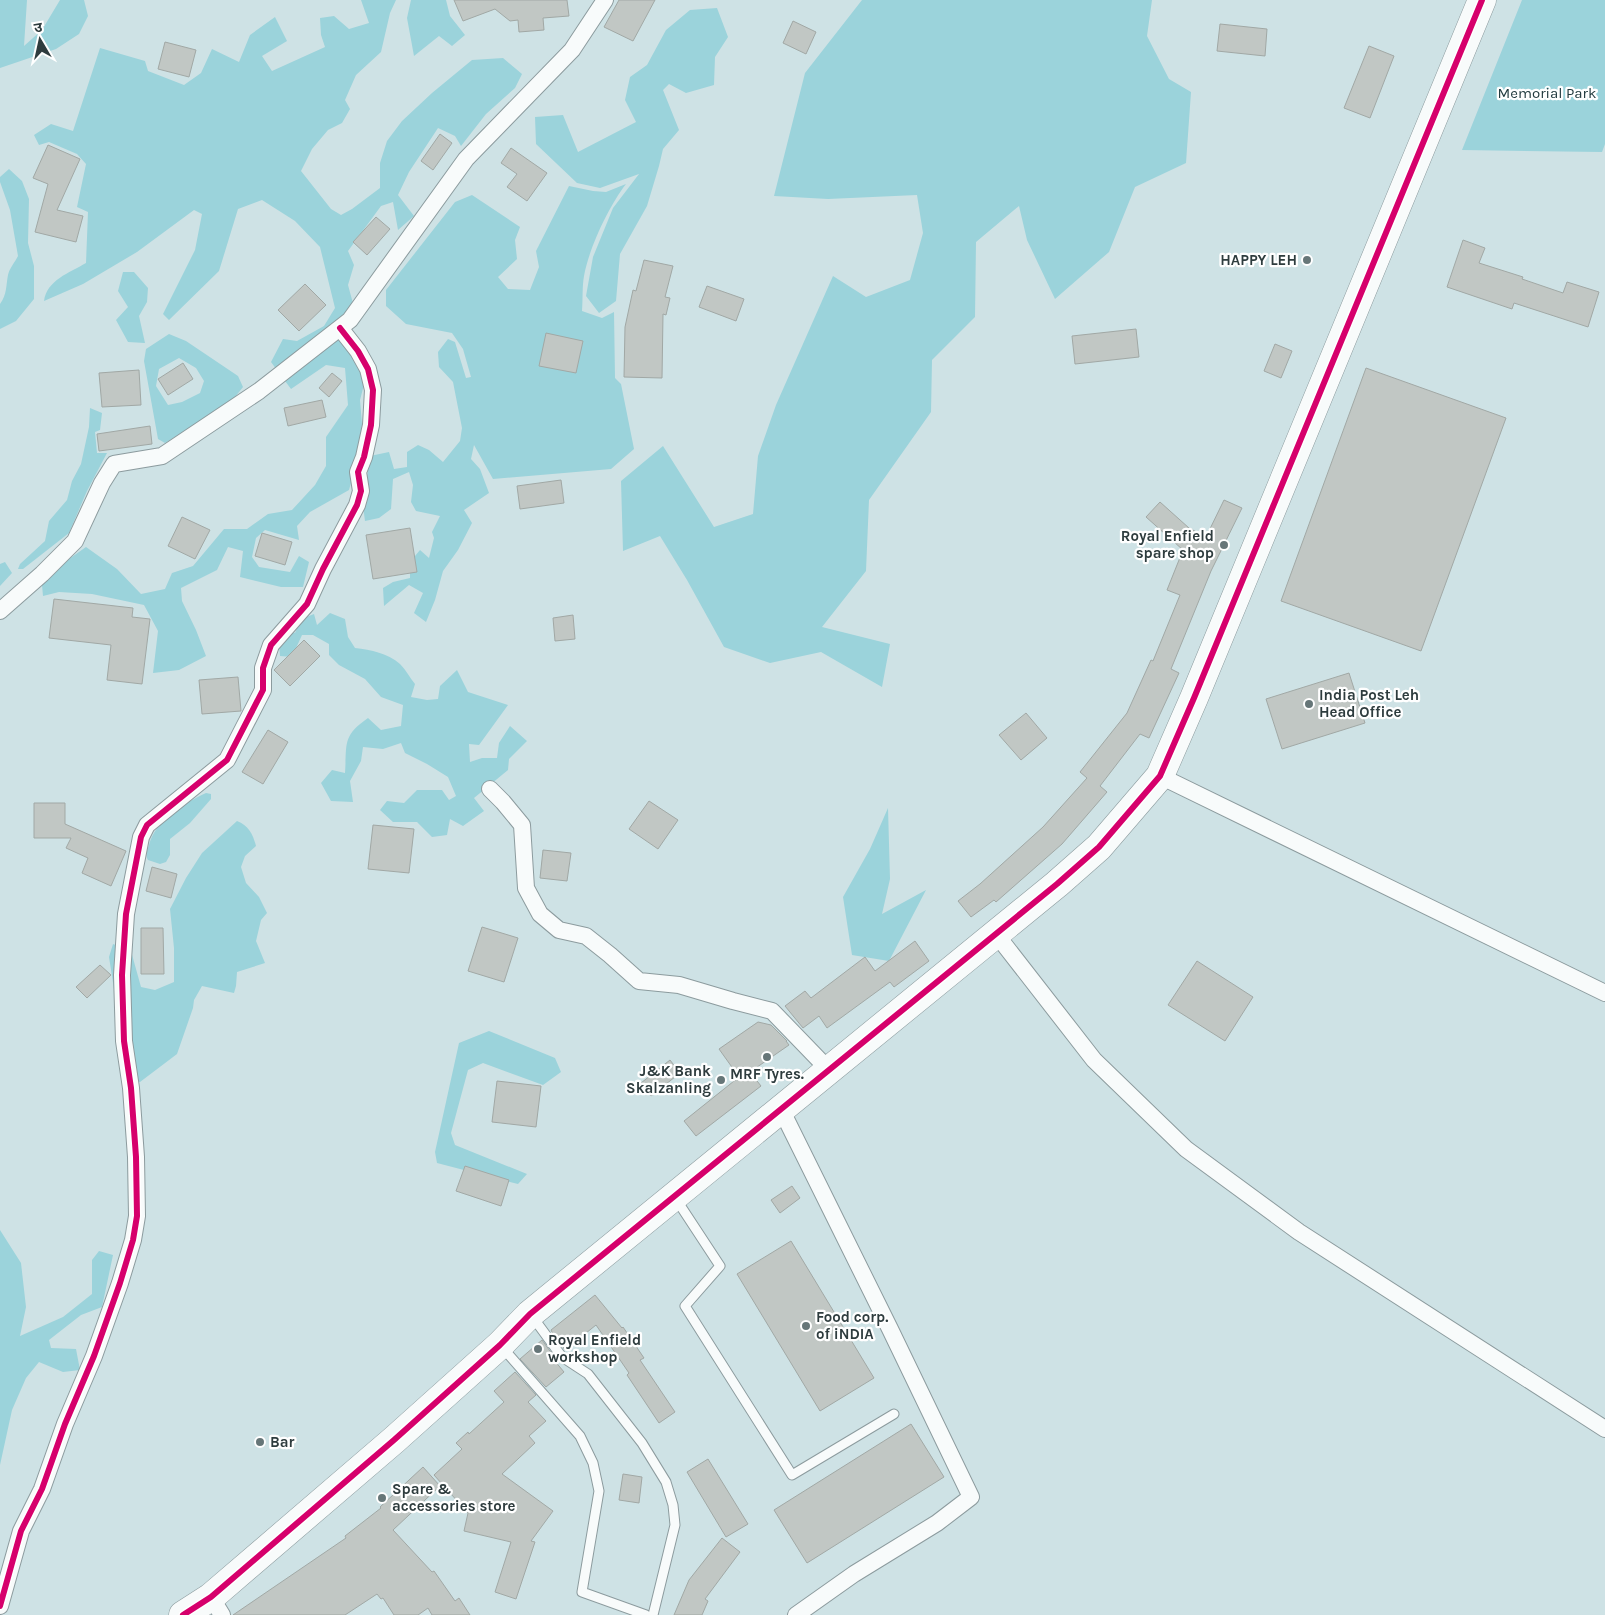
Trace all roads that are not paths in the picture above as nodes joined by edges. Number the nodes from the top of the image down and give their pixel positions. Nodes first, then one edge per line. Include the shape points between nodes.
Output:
1 (605, 0) edge
2 (1482, 0) edge
3 (340, 328) junction
4 (0, 611) edge
5 (1160, 776) junction
6 (490, 790) dead end
7 (996, 934) junction
8 (1605, 993) edge
9 (829, 1070) junction
10 (781, 1109) junction
11 (674, 1196) junction
12 (530, 1314) junction
13 (500, 1345) junction
14 (894, 1414) dead end
15 (1605, 1429) edge
16 (0, 1606) edge
17 (216, 1606) edge
18 (183, 1615) edge
19 (646, 1615) edge
20 (652, 1615) edge
21 (796, 1615) edge

1 - 3 street via 572,50 466,159 350,320
2 - 5 highway
3 - 4 street via 259,391 162,456 114,464 74,541
3 - 16 street via 368,369 373,390 371,425 358,472 361,491 307,604 271,645 263,668 263,690 227,760 147,825 141,837 126,914 122,975 124,1041 136,1157 137,1216 133,1240 94,1356 42,1488 21,1531
5 - 7 highway via 1099,847
5 - 8 street
6 - 9 street via 522,825 526,888 540,914 559,930 586,936 639,981 679,985 772,1010
7 - 9 highway
7 - 15 street via 1094,1060 1186,1148 1300,1232
9 - 10 highway
10 - 11 highway
10 - 21 street via 970,1497 937,1523 854,1574
11 - 12 highway
11 - 14 lane via 720,1266 685,1306 792,1475
12 - 13 highway
12 - 20 lane via 562,1357 588,1374 642,1443 666,1482 675,1525
13 - 17 highway
13 - 19 lane via 580,1436 594,1462 599,1490 582,1592
17 - 18 highway

